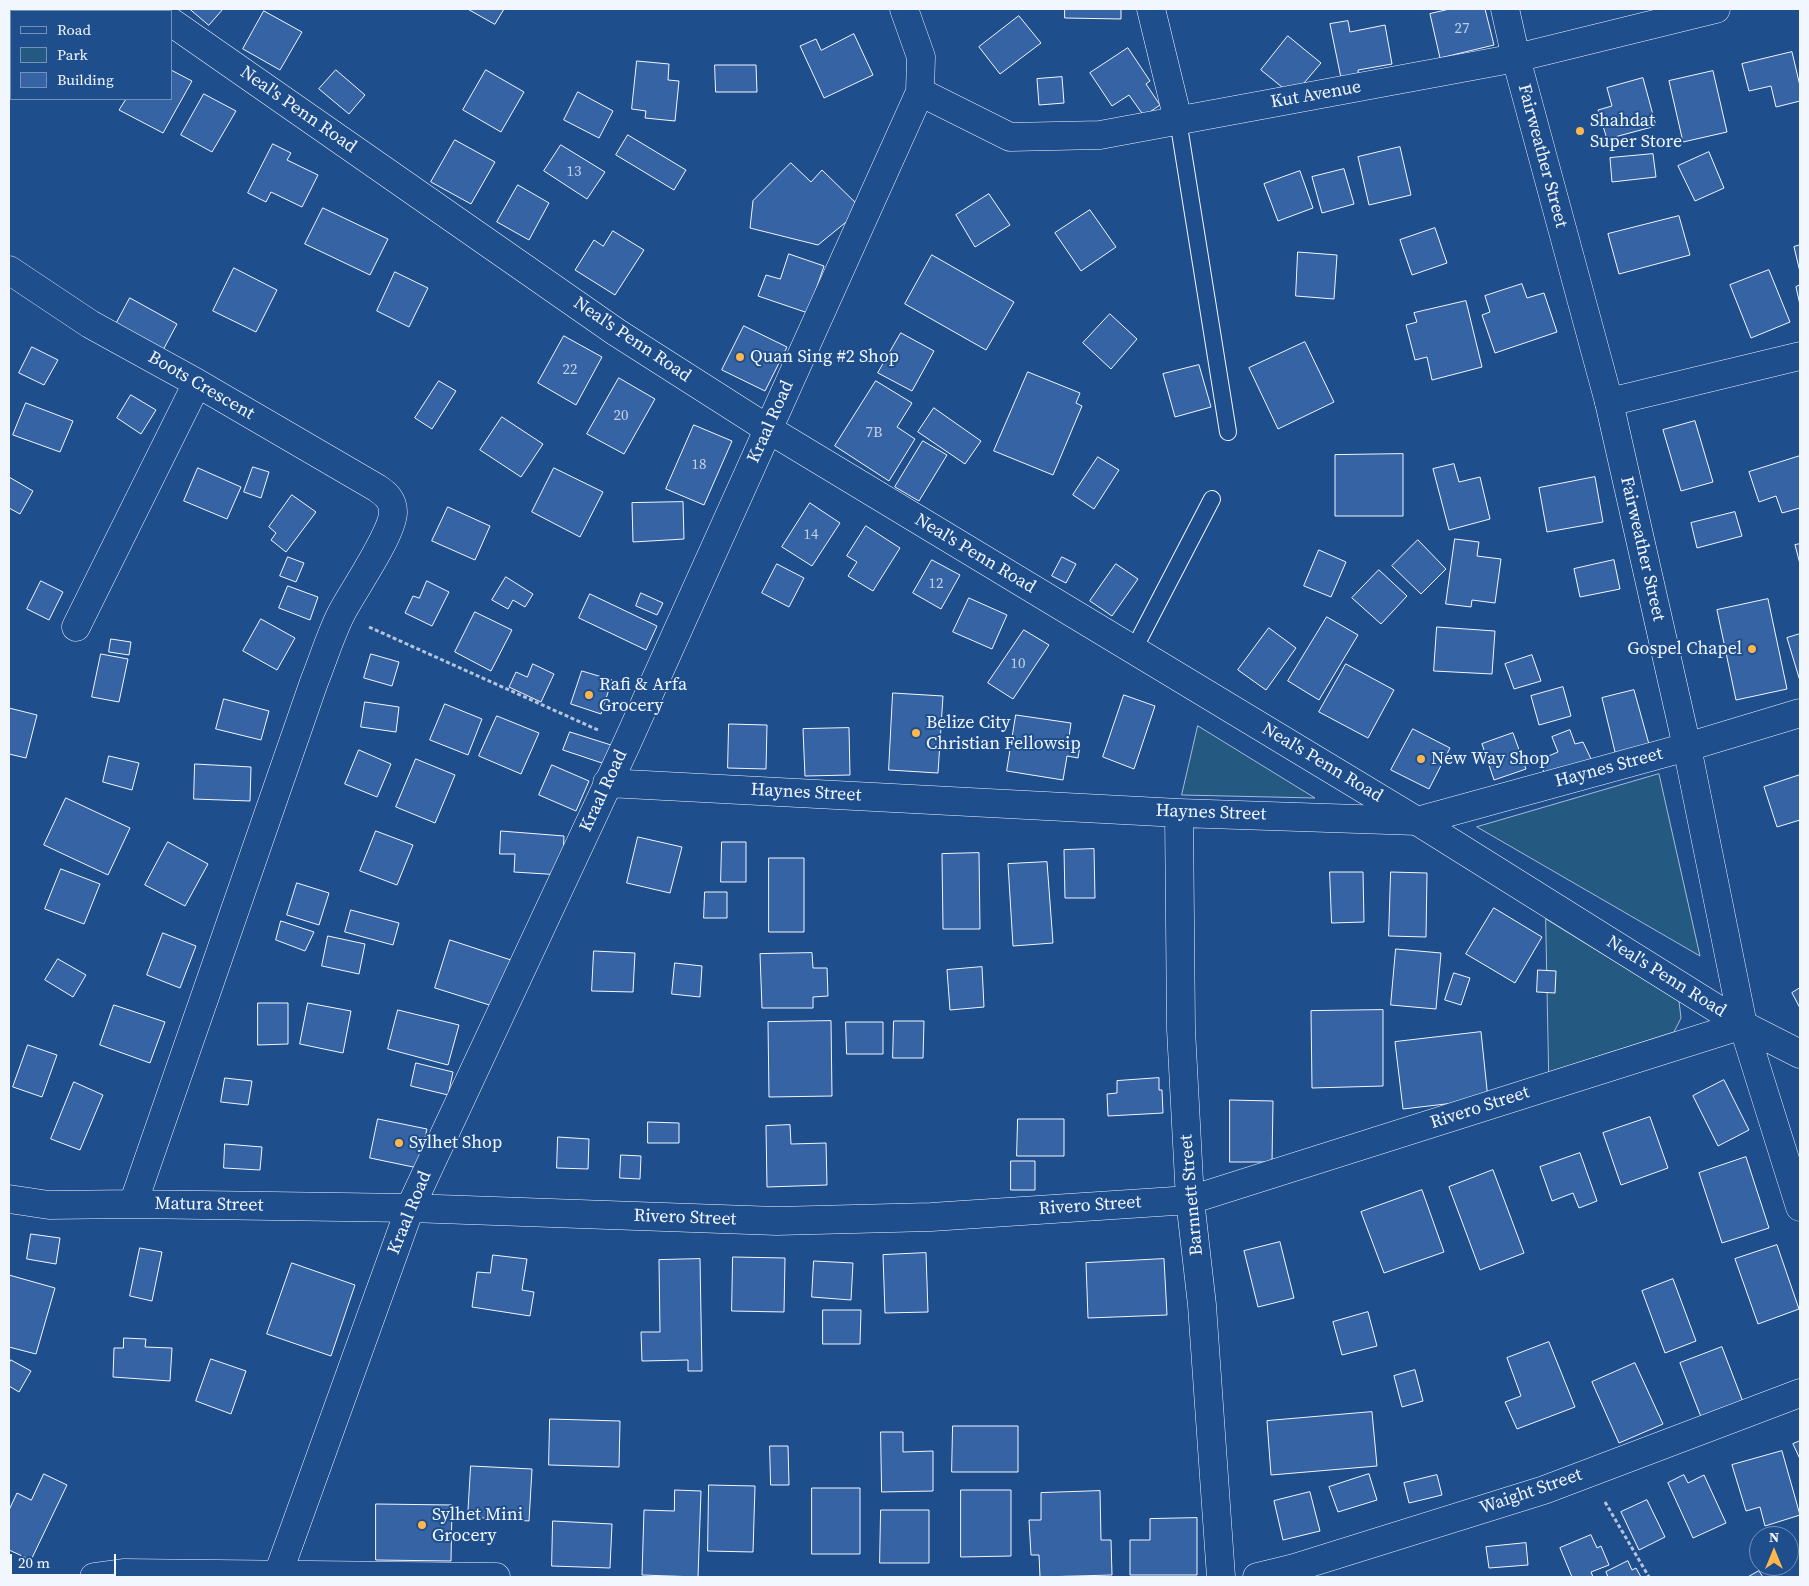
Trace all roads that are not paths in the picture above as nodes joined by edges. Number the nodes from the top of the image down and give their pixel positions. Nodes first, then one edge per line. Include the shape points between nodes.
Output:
1 (904, 9) edge
2 (1151, 9) edge
3 (1505, 9) edge
4 (1716, 9) edge
5 (172, 23) edge
6 (1516, 58) junction
7 (920, 92) junction
8 (1178, 120) junction
9 (9, 270) edge
10 (1800, 356) edge
11 (197, 383) junction
12 (1609, 402) junction
13 (768, 429) junction
14 (1228, 432) dead end
15 (1212, 499) dead end
16 (76, 627) dead end
17 (1134, 650) junction
18 (1800, 713) edge
19 (1687, 747) junction
20 (607, 783) junction
21 (1179, 812) junction
22 (1417, 821) junction
23 (1743, 1025) junction
24 (1798, 1051) edge
25 (9, 1199) edge
26 (1190, 1200) junction
27 (133, 1204) junction
28 (1800, 1207) edge
29 (410, 1208) junction
30 (1800, 1393) edge
31 (277, 1576) edge
32 (94, 1577) edge
33 (496, 1577) edge
34 (1221, 1577) edge
35 (1257, 1577) edge

1 - 7 street, Kraal Road via 921,57
2 - 8 street
3 - 6 street, Fairweather Street
4 - 6 street, Kut Avenue
5 - 13 street, Neal's Penn Road via 616,332
6 - 8 street, Kut Avenue
6 - 12 street, Fairweather Street
7 - 8 street, Kut Avenue via 1010,137 1100,135
7 - 13 street, Kraal Road
8 - 14 lane
9 - 11 street, Boots Crescent via 90,324
10 - 12 street
11 - 16 street
11 - 27 street, Boots Crescent via 377,488 392,502 393,514 388,530 341,615 314,682
12 - 19 street, Fairweather Street
13 - 17 street, Neal's Penn Road
13 - 20 street, Kraal Road
15 - 17 lane
17 - 22 street, Neal's Penn Road
18 - 19 street, Haynes Street
19 - 22 street, Haynes Street
19 - 23 street, Fairweather Street
20 - 21 street, Haynes Street
20 - 29 street, Kraal Road
21 - 22 street, Haynes Street
21 - 26 street, Barnnett Street via 1181,1030
22 - 23 street, Neal's Penn Road
23 - 24 street, Neal's Penn Road
23 - 26 street, Rivero Street
23 - 28 street, Fairweather Street
25 - 27 street, Matura Street via 49,1205
26 - 29 street, Rivero Street via 931,1216 777,1221
26 - 34 street, Barnnett Street via 1202,1305
27 - 29 street, Matura Street
29 - 31 street, Kraal Road
30 - 35 street, Waight Street via 1507,1502
31 - 32 street via 123,1573
31 - 33 street

